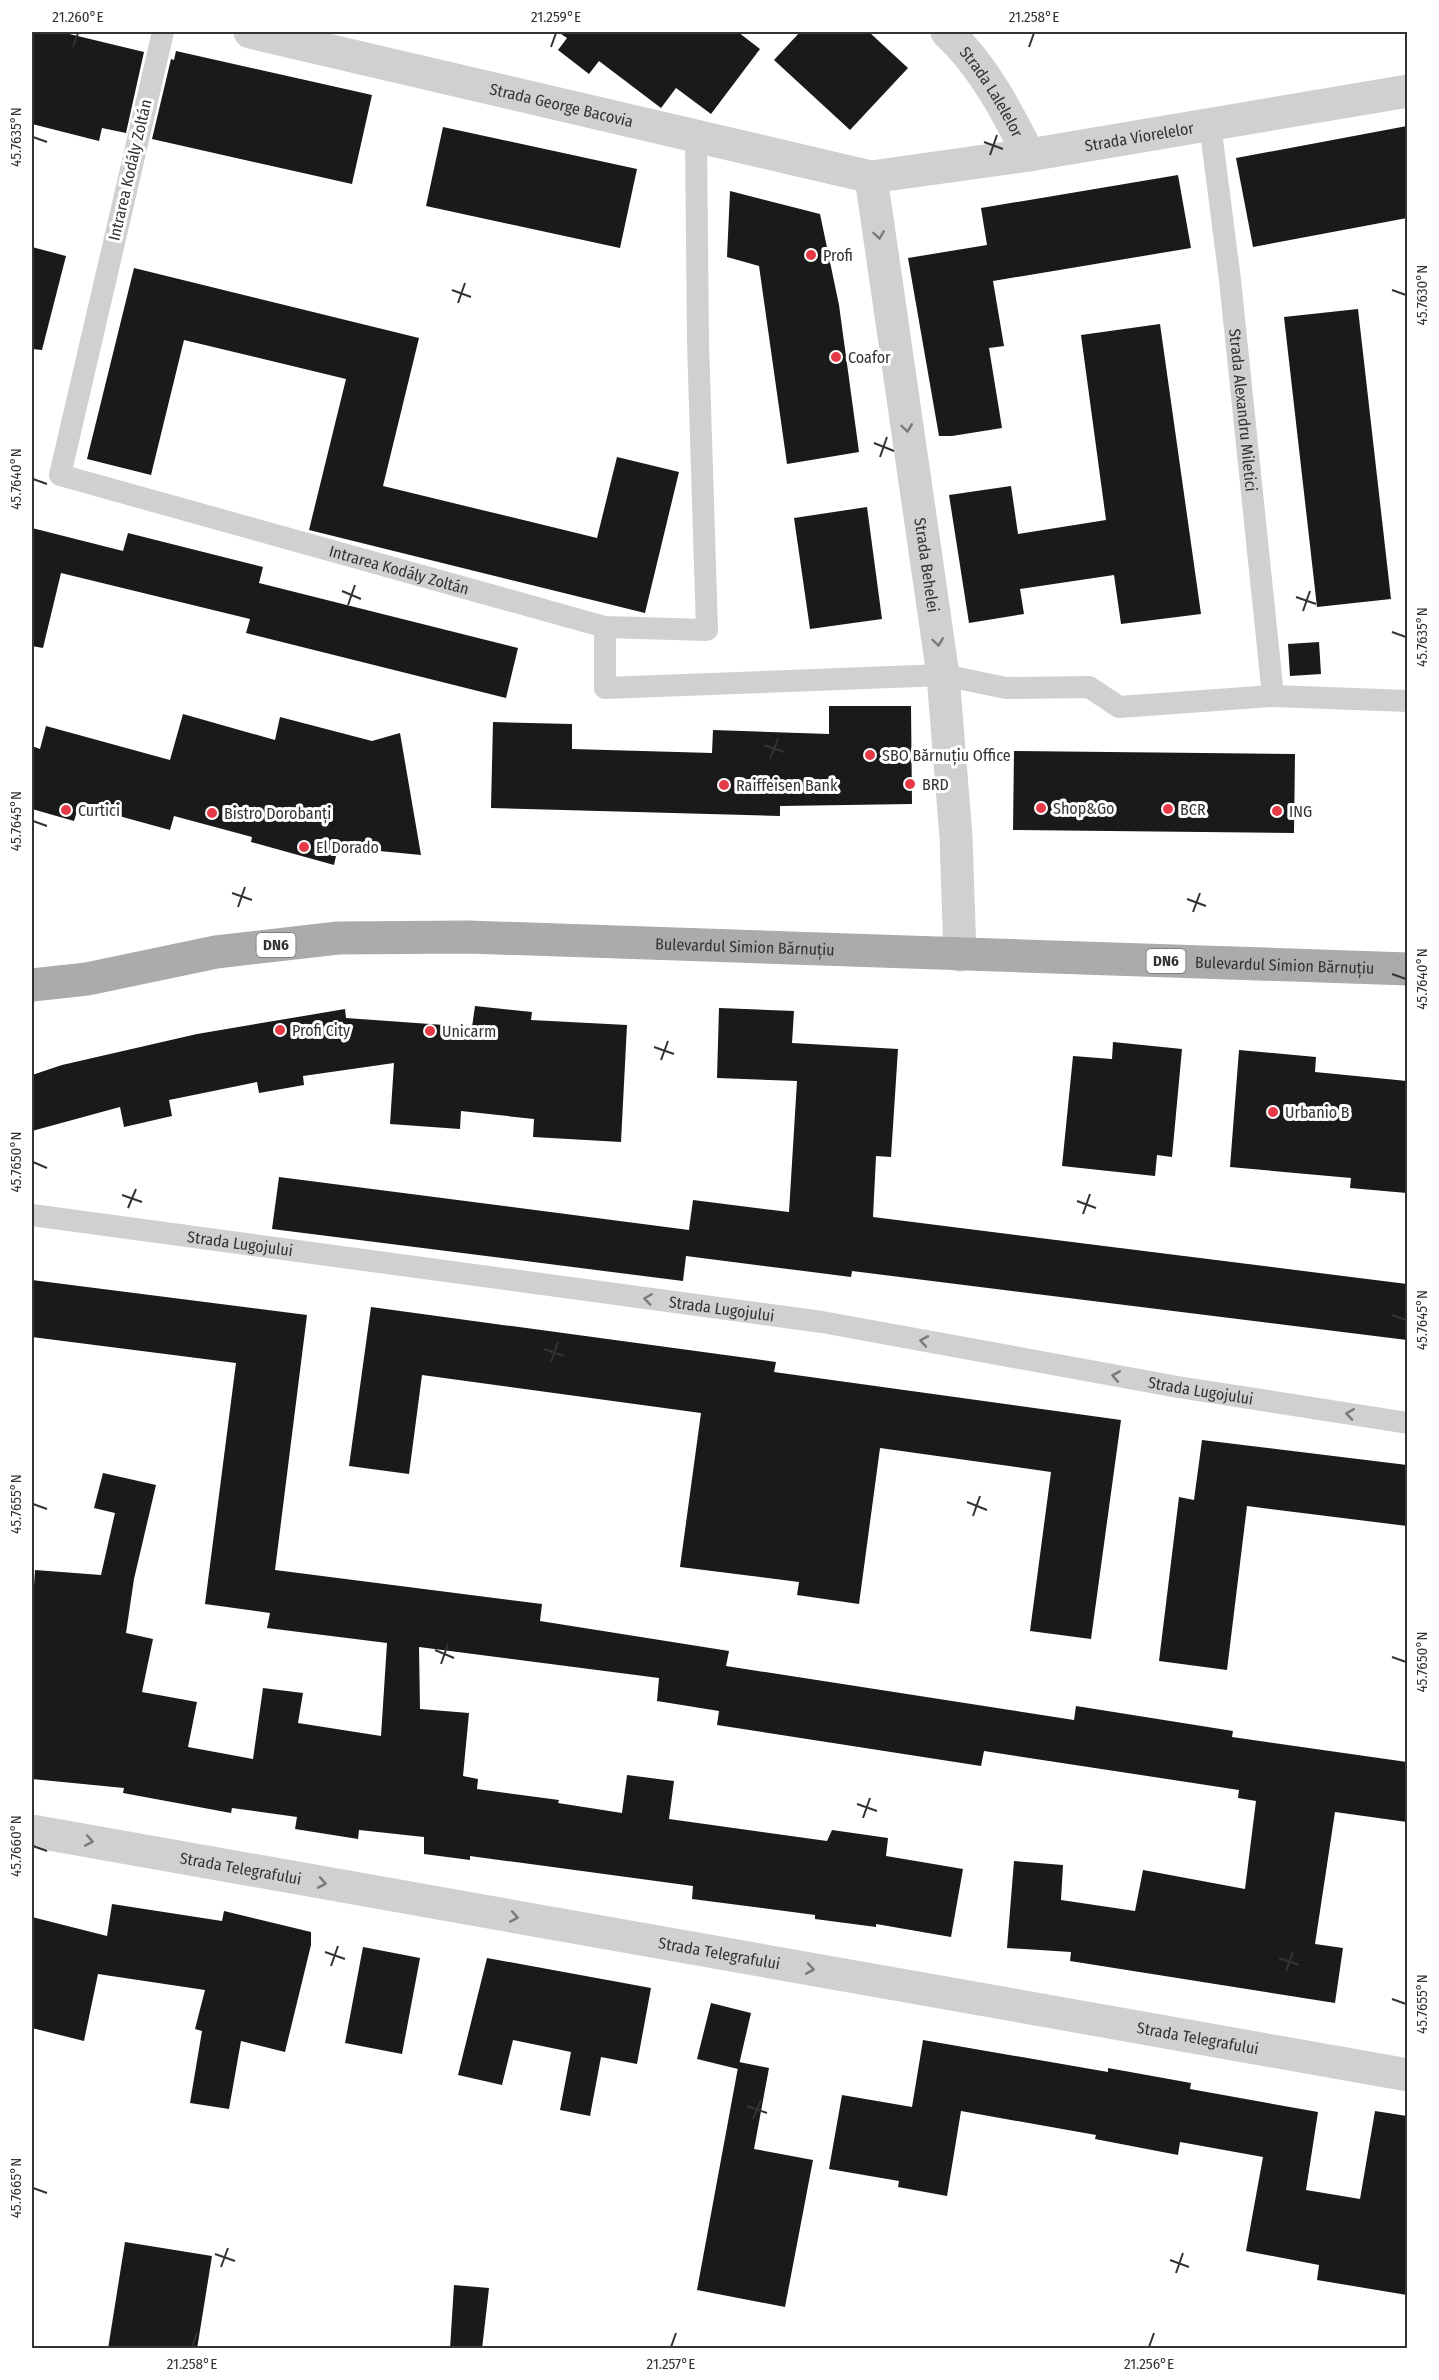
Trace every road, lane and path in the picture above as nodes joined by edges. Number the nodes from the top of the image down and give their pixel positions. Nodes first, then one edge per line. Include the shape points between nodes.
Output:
1 (163, 32) edge
2 (250, 32) edge
3 (947, 32) edge
4 (1407, 91) edge
5 (1210, 124) junction
6 (696, 137) junction
7 (1029, 155) junction
8 (871, 177) junction
9 (605, 627) junction
10 (943, 675) junction
11 (1273, 696) junction
12 (1407, 700) edge
13 (960, 955) junction
14 (1407, 969) edge
15 (87, 979) junction
16 (32, 985) edge
17 (32, 1007) edge
18 (32, 1215) edge
19 (1407, 1423) edge
20 (32, 1831) edge
21 (1407, 2075) edge

1 - 9 lane, Intrarea Kodály Zoltán via 60,475
2 - 6 street, Strada George Bacovia
3 - 7 street, Strada Lalelelor via 958,41 1002,104
4 - 5 street, Strada Viorelelor
5 - 7 street, Strada Viorelelor
5 - 11 lane, Strada Alexandru Miletici
6 - 8 street, Strada George Bacovia
6 - 9 lane, Intrarea Kodály Zoltán via 707,630
7 - 8 street, Strada Viorelelor
8 -> 10 street, Strada Behelei
9 - 10 lane via 605,688
10 - 11 lane via 1006,688 1089,687 1119,707
10 - 13 street, Strada Behelei via 956,837
11 - 12 lane
13 - 14 main road, Bulevardul Simion Bărnuțiu / DN6
13 - 15 main road, Bulevardul Simion Bărnuțiu / DN6 via 468,937 338,938 216,952
15 - 16 main road, Bulevardul Simion Bărnuțiu / DN6
15 - 17 main road, Bulevardul Simion Bărnuțiu / DN6
19 -> 18 lane, Strada Lugojului via 1178,1387 822,1322
20 -> 21 street, Strada Telegrafului

